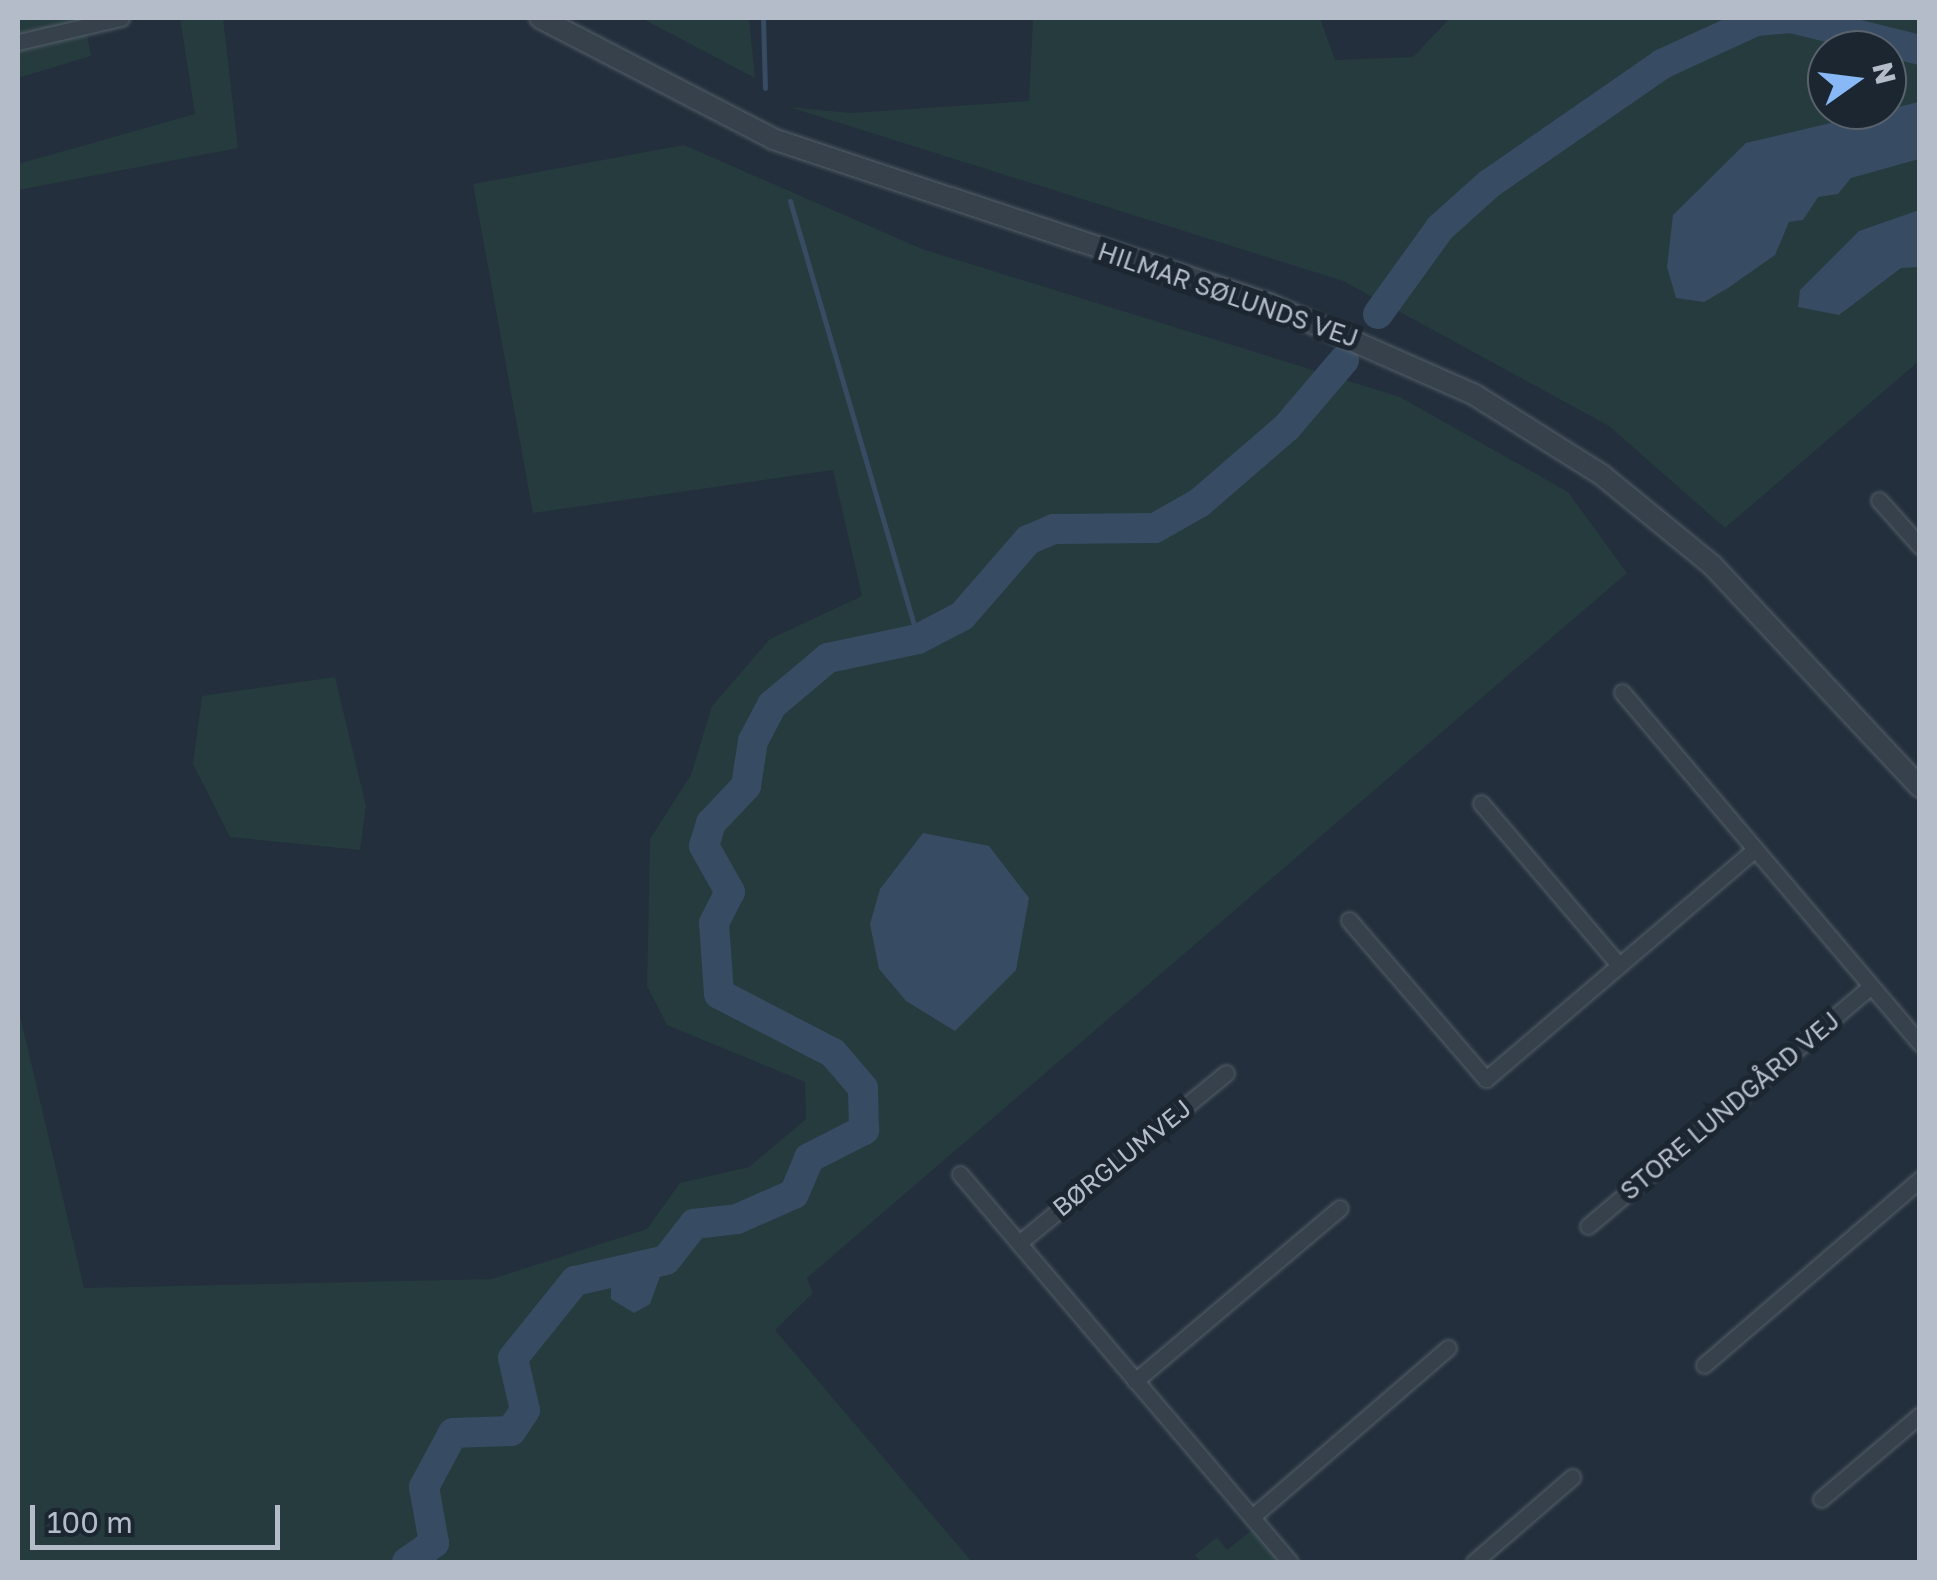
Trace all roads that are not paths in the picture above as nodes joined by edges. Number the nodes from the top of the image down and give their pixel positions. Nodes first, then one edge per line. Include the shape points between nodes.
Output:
1 (121, 18) edge
2 (540, 18) edge
3 (18, 42) edge
4 (1879, 500) dead end
5 (1920, 546) edge
6 (1622, 692) dead end
7 (1920, 788) edge
8 (1481, 803) dead end
9 (1754, 850) junction
10 (1349, 920) dead end
11 (1619, 964) junction
12 (1871, 986) junction
13 (1920, 1044) edge
14 (1226, 1073) dead end
15 (960, 1174) dead end
16 (1920, 1179) edge
17 (1340, 1208) dead end
18 (1588, 1226) dead end
19 (1018, 1243) junction
20 (1448, 1348) dead end
21 (1704, 1365) dead end
22 (1136, 1380) junction
23 (1920, 1415) edge
24 (1572, 1477) dead end
25 (1822, 1500) dead end
26 (1252, 1517) junction
27 (1290, 1562) edge
28 (1474, 1562) edge

1 - 3 street
2 - 7 street, HILMAR SØLUNDS VEJ via 773,140 1287,311 1475,396 1631,496 1712,565
4 - 5 street
6 - 9 street
8 - 11 street
9 - 11 street
9 - 12 street
10 - 11 street via 1486,1080
12 - 13 street
12 - 18 street, STORE LUNDGÅRD VEJ
14 - 19 street, BØRGLUMVEJ
15 - 19 street
16 - 21 street
17 - 22 street
19 - 22 street
20 - 26 street
22 - 26 street
23 - 25 street
24 - 28 street
26 - 27 street

